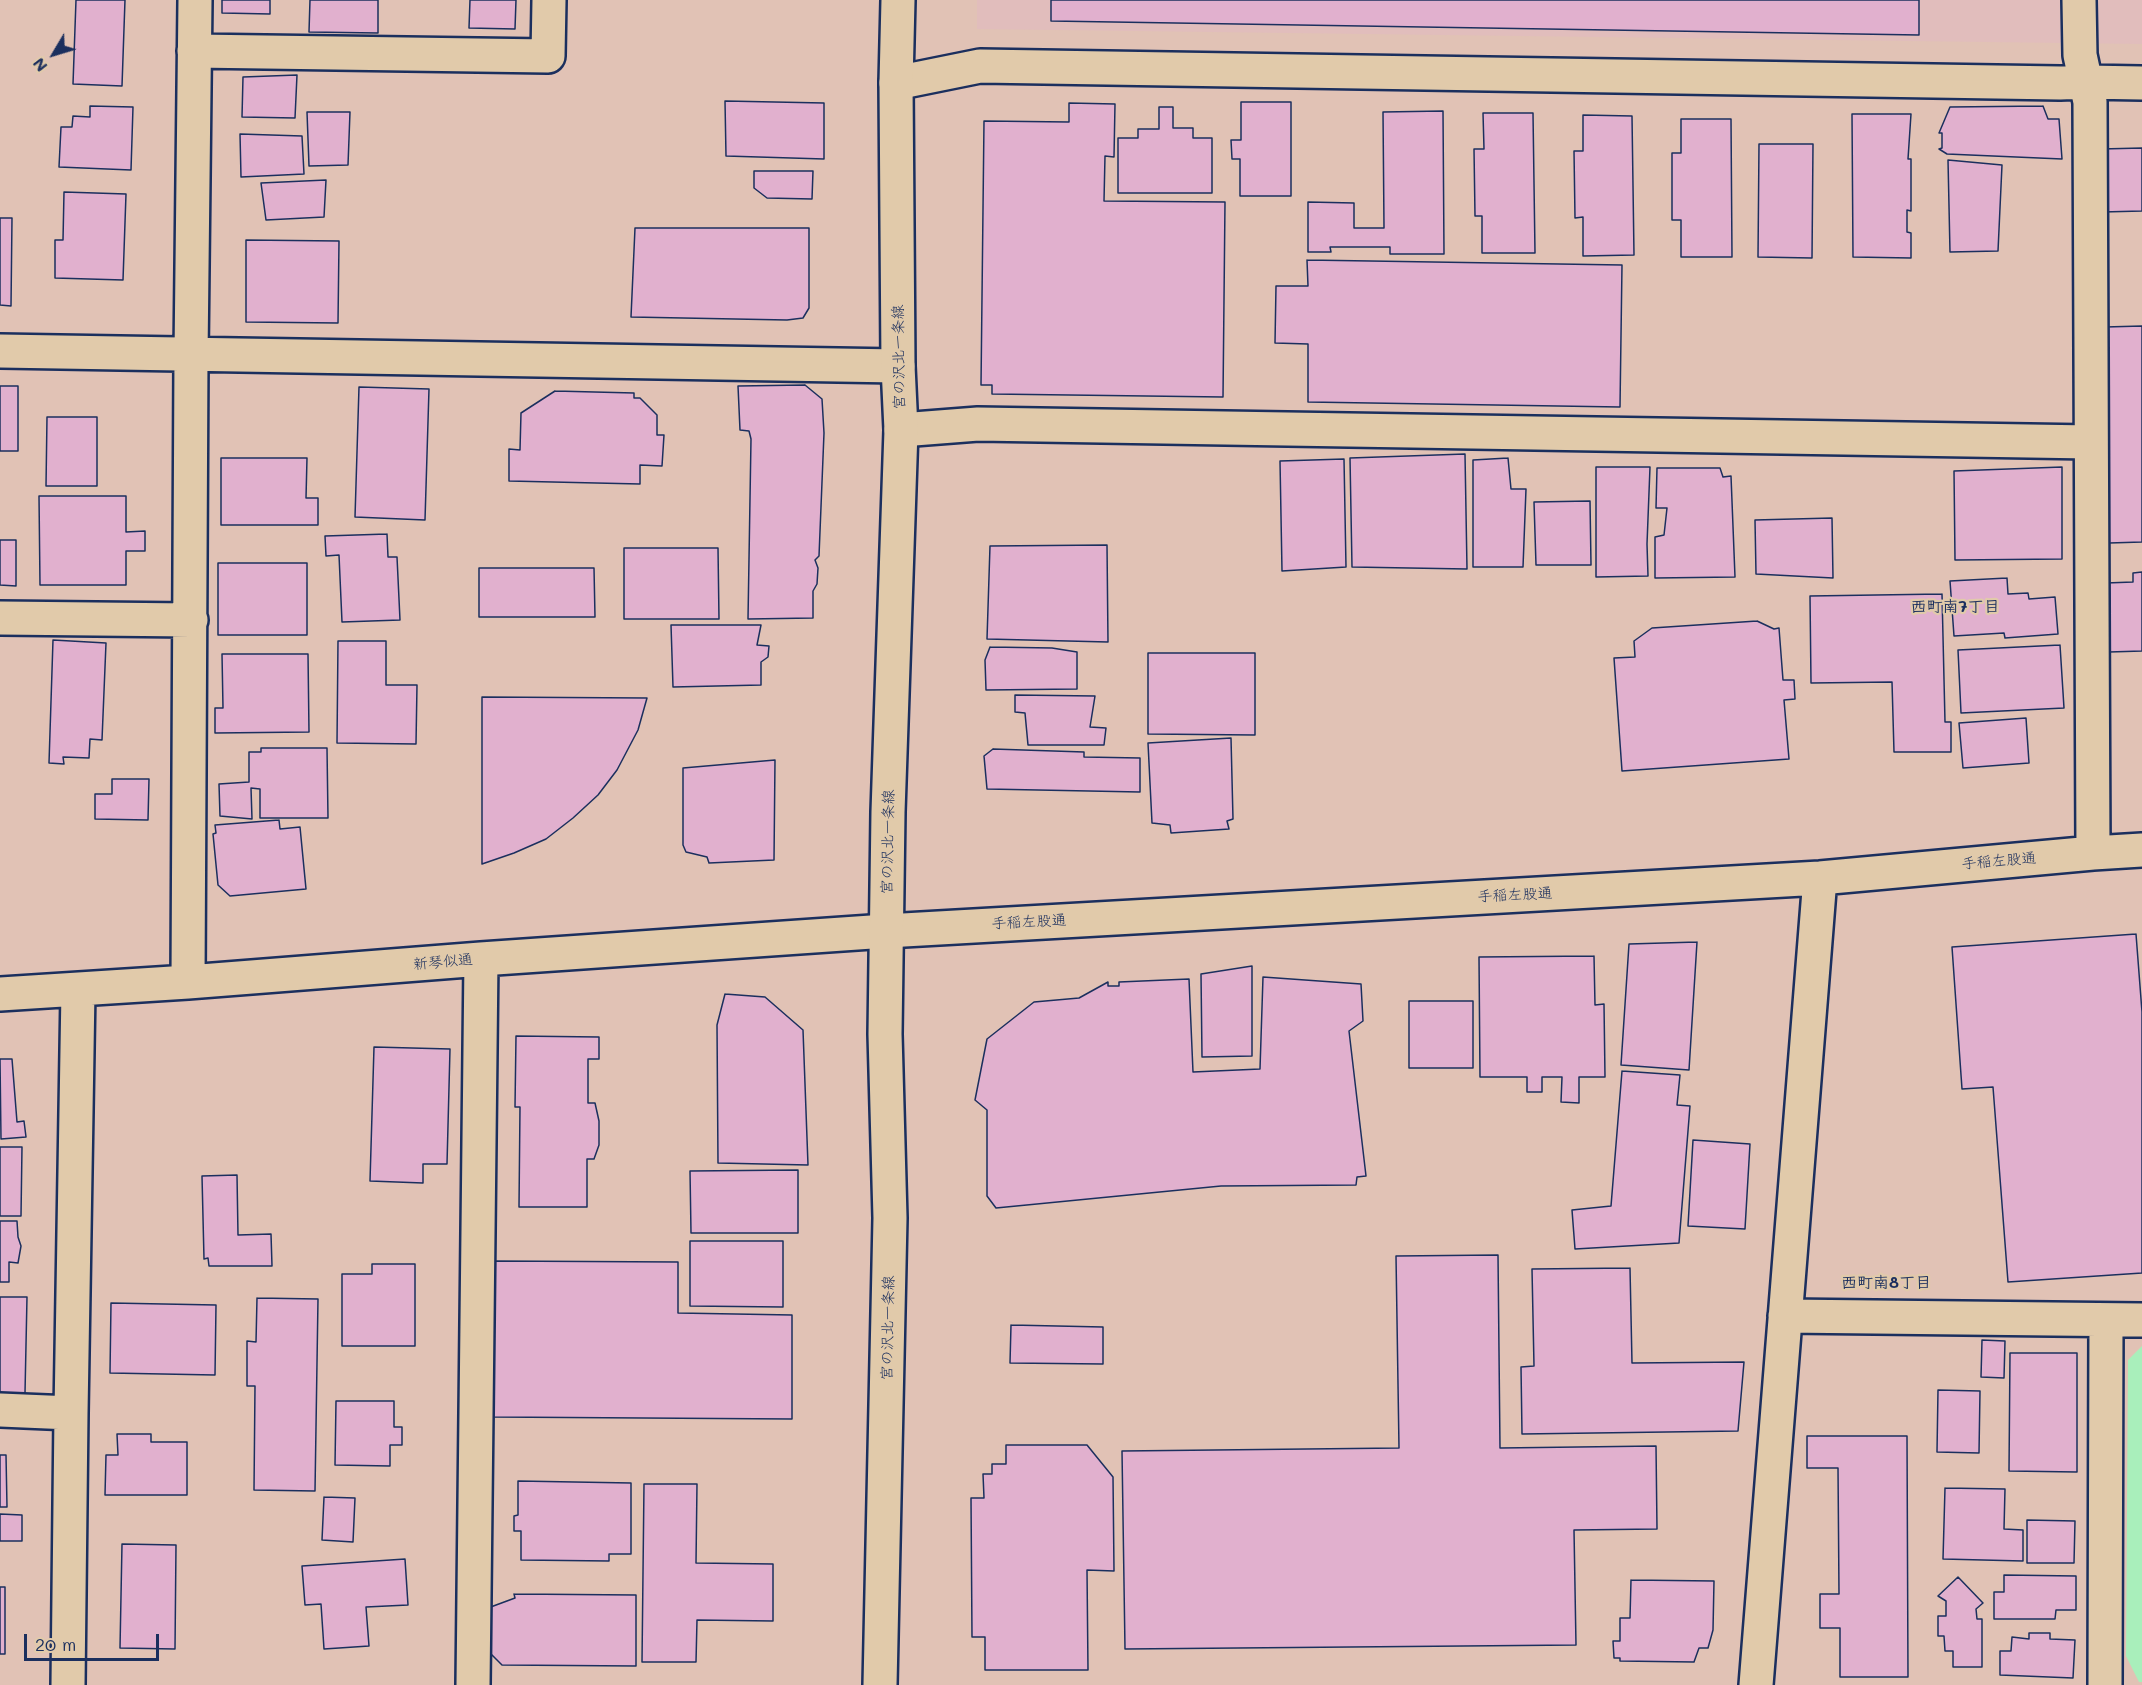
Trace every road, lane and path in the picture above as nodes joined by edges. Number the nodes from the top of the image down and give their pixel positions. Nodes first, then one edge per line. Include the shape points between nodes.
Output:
1 (195, 0) edge
2 (549, 0) edge
3 (898, 0) edge
4 (2079, 0) edge
5 (194, 51) junction
6 (2085, 82) junction
7 (896, 83) junction
8 (2142, 83) edge
9 (0, 351) edge
10 (191, 356) junction
11 (898, 366) junction
12 (901, 430) junction
13 (2091, 442) junction
14 (0, 618) edge
15 (190, 620) junction
16 (2142, 850) edge
17 (2093, 853) junction
18 (1820, 878) junction
19 (886, 931) junction
20 (481, 959) junction
21 (188, 982) junction
22 (78, 990) junction
23 (0, 994) edge
24 (1785, 1316) junction
25 (2106, 1320) junction
26 (2142, 1320) edge
27 (0, 1410) edge
28 (71, 1413) junction
29 (68, 1685) edge
30 (473, 1685) edge
31 (880, 1685) edge
32 (1756, 1685) edge
33 (2105, 1685) edge

1 - 5 street
2 - 5 street via 548,56
3 - 7 street, 宮の沢北一条線
4 - 6 street via 2080,55
5 - 10 street
6 - 7 street via 980,66
6 - 8 street
6 - 13 street via 2090,102
7 - 11 street, 宮の沢北一条線
9 - 10 street
10 - 11 street
10 - 15 street
11 - 12 street, 宮の沢北一条線
12 - 13 street via 978,424
12 - 19 street, 宮の沢北一条線
13 - 17 street
14 - 15 street
15 - 21 street
16 - 17 street, 手稲左股通
17 - 18 street, 手稲左股通
18 - 19 street, 手稲左股通
18 - 24 street
19 - 20 street, 新琴似通
19 - 31 street, 宮の沢北一条線 via 890,1218
20 - 21 street, 新琴似通
20 - 30 street
21 - 22 street, 新琴似通
22 - 23 street, 新琴似通
22 - 28 street
24 - 25 street
24 - 32 street
25 - 26 street
25 - 33 street
27 - 28 street
28 - 29 street

